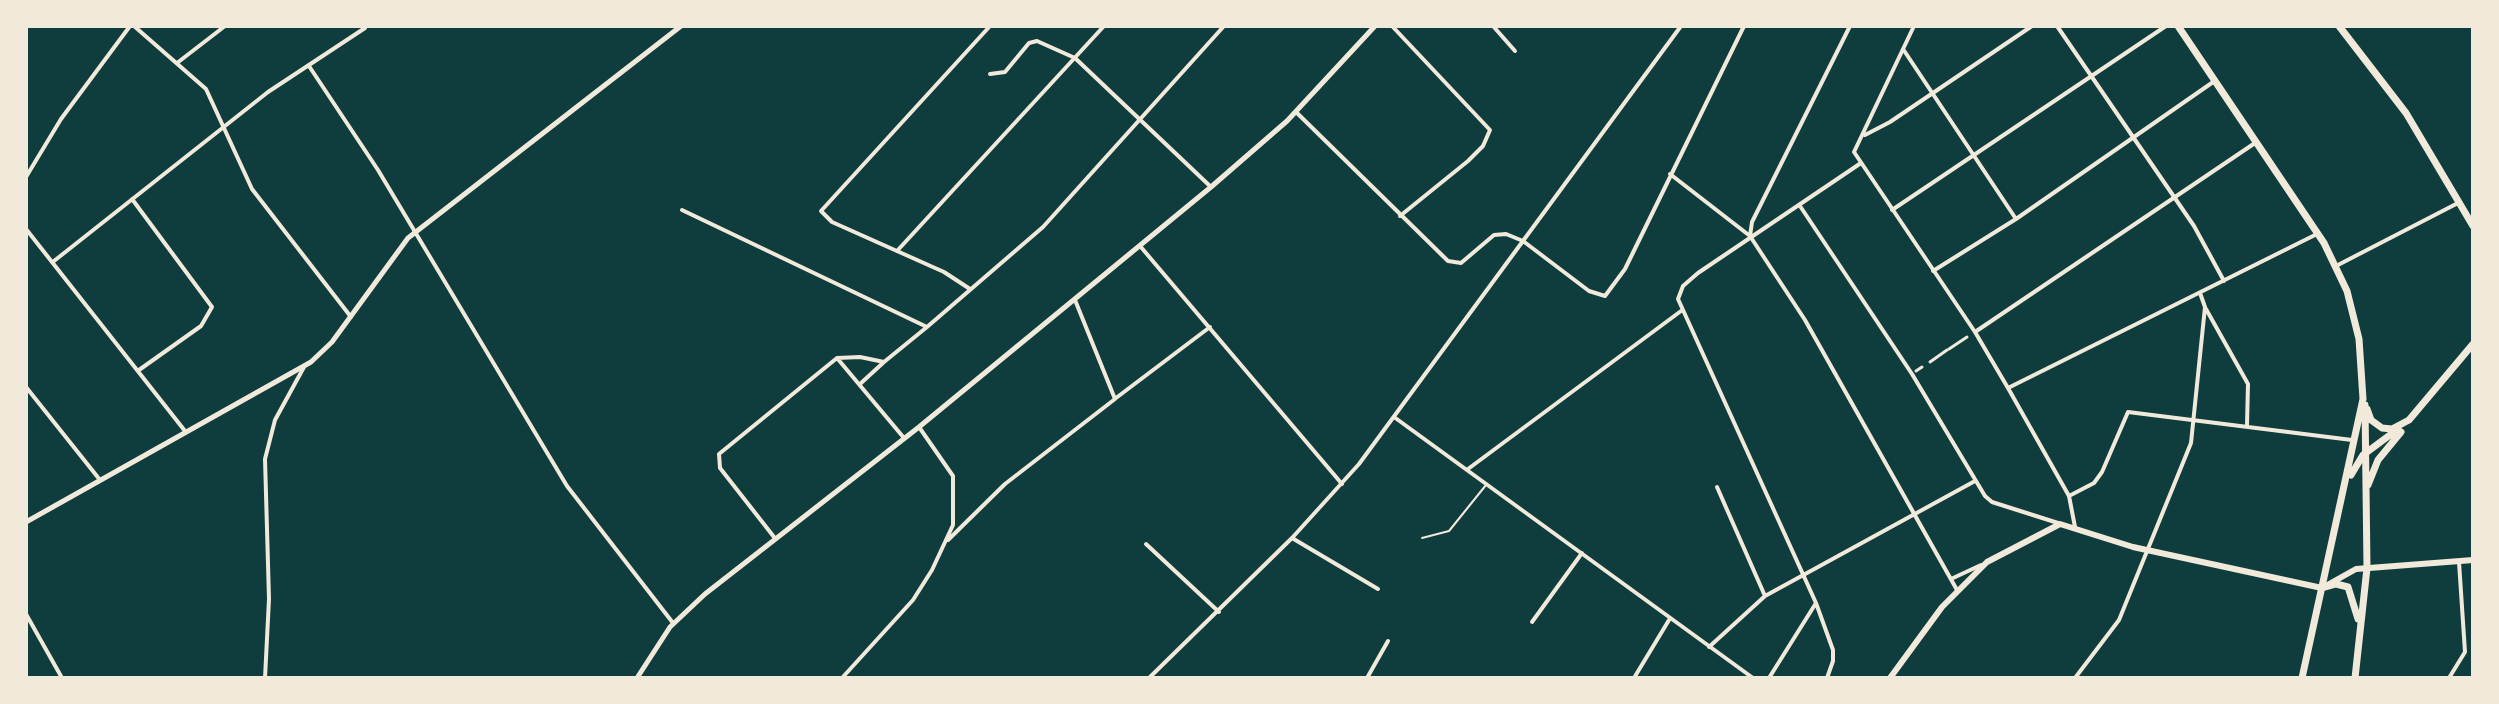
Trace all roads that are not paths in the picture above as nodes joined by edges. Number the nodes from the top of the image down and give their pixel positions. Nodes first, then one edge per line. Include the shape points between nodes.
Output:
1 (132, 26) edge
2 (225, 26) edge
3 (681, 26) edge
4 (990, 26) edge
5 (1104, 26) edge
6 (1224, 26) edge
7 (1375, 26) edge
8 (1392, 26) edge
9 (1493, 26) edge
10 (1681, 26) edge
11 (1744, 26) edge
12 (1850, 26) edge
13 (1914, 26) edge
14 (2032, 26) edge
15 (2057, 26) edge
16 (2166, 26) edge
17 (2178, 26) edge
18 (2339, 26) edge
19 (365, 28) edge
20 (1903, 49) junction
21 (1515, 51) dead end
22 (1075, 58) junction
23 (177, 63) junction
24 (309, 66) junction
25 (990, 74) dead end
26 (2091, 77) junction
27 (2216, 80) junction
28 (1933, 93) junction
29 (1296, 112) junction
30 (1140, 120) junction
31 (224, 126) junction
32 (1863, 136) junction
33 (2132, 136) junction
34 (2257, 142) junction
35 (1974, 154) junction
36 (1861, 163) junction
37 (1670, 174) junction
38 (26, 177) edge
39 (1211, 187) junction
40 (2173, 197) junction
41 (132, 199) junction
42 (2461, 202) junction
43 (1800, 205) junction
44 (682, 210) dead end
45 (1892, 210) junction
46 (1400, 217) junction
47 (2016, 219) junction
48 (2473, 226) edge
49 (26, 229) edge
50 (415, 233) junction
51 (2318, 233) junction
52 (1750, 236) junction
53 (1523, 241) junction
54 (1140, 246) junction
55 (897, 251) junction
56 (54, 261) junction
57 (2336, 266) junction
58 (1933, 271) junction
59 (2224, 281) junction
60 (970, 289) junction
61 (2200, 293) junction
62 (1074, 299) junction
63 (2205, 307) junction
64 (1681, 311) junction
65 (351, 317) junction
66 (927, 327) junction
67 (1210, 327) junction
68 (1975, 332) junction
69 (2473, 344) edge
70 (837, 358) junction
71 (884, 362) junction
72 (1930, 362) dead end
73 (304, 367) junction
74 (1922, 367) dead end
75 (139, 370) junction
76 (1916, 371) dead end
77 (860, 384) junction
78 (26, 387) edge
79 (2008, 388) junction
80 (1115, 399) junction
81 (2363, 405) junction
82 (1394, 417) junction
83 (2195, 420) junction
84 (2409, 420) junction
85 (2247, 426) junction
86 (919, 427) junction
87 (185, 431) junction
88 (904, 438) junction
89 (2354, 441) junction
90 (2365, 454) junction
91 (1468, 469) junction
92 (100, 480) junction
93 (1975, 481) junction
94 (1342, 484) junction
95 (1487, 484) junction
96 (2347, 484) junction
97 (1717, 487) dead end
98 (2366, 491) junction
99 (2069, 496) junction
100 (1913, 513) junction
101 (26, 522) edge
102 (2060, 524) junction
103 (2075, 527) junction
104 (774, 537) junction
105 (1292, 538) junction
106 (1422, 538) dead end
107 (948, 540) junction
108 (1146, 544) dead end
109 (2147, 550) junction
110 (1582, 553) junction
111 (2473, 560) edge
112 (1987, 562) junction
113 (2459, 562) junction
114 (2367, 568) junction
115 (1801, 574) junction
116 (1951, 579) junction
117 (2322, 588) junction
118 (1378, 589) dead end
119 (1957, 590) junction
120 (1765, 596) junction
121 (1816, 603) junction
122 (1219, 612) junction
123 (26, 614) edge
124 (1669, 620) junction
125 (1532, 622) dead end
126 (673, 623) junction
127 (2360, 625) junction
128 (1388, 641) dead end
129 (1709, 647) junction
130 (62, 678) edge
131 (265, 678) edge
132 (637, 678) edge
133 (842, 678) edge
134 (1149, 678) edge
135 (1367, 678) edge
136 (1634, 678) edge
137 (1753, 678) edge
138 (1769, 678) edge
139 (1827, 678) edge
140 (1890, 678) edge
141 (2075, 678) edge
142 (2302, 678) edge
143 (2355, 678) edge
144 (2449, 678) edge

1 - 23 street
1 - 38 street via 61,119
2 - 23 street
3 - 50 street
4 - 55 street via 821,211 832,222
5 - 22 street
6 - 30 street
7 - 29 street
8 - 46 street via 1490,130 1468,161
9 - 21 street
10 - 53 street
11 - 37 street
12 - 52 street via 1752,222
13 - 20 street
14 - 28 street
15 - 26 street
16 - 26 street
17 - 27 highway
18 - 42 highway via 2406,113
19 - 24 street
20 - 28 street
20 - 32 street
22 - 25 street via 1037,41 1029,43 1005,72
22 - 30 street
22 - 55 street
23 - 31 street via 206,89
24 - 31 street
24 - 50 street
26 - 33 street
26 - 35 street
27 - 33 street
27 - 34 highway
28 - 32 street
28 - 35 street
29 - 39 street
29 - 46 street
30 - 39 street
30 - 60 street via 1043,227
31 - 41 street
31 - 65 street via 259,199
32 - 36 street via 1854,148
33 - 40 street
33 - 47 street
34 - 40 street
34 - 51 highway
35 - 45 street
35 - 47 street
36 - 43 street
36 - 45 street
37 - 52 street
37 - 53 street via 1607,295 1589,291
39 - 54 street
40 - 59 street
40 - 68 street
41 - 56 street
41 - 75 street via 212,307 201,326
42 - 48 highway
42 - 57 street
43 - 52 street
43 - 93 street via 1912,374
44 - 66 street
45 - 58 street
46 - 53 street via 1454,263 1461,263 1494,235
47 - 58 street
49 - 56 street
50 - 65 street
50 - 126 street via 567,486
51 - 57 highway
51 - 59 street
52 - 64 street via 1685,283 1678,299
52 - 100 street via 1805,320
53 - 82 street
54 - 62 street
54 - 67 street
55 - 60 street
56 - 75 street
57 - 81 highway via 2359,339
58 - 68 street
59 - 61 street
60 - 66 street
61 - 63 street
61 - 79 street
62 - 80 street
62 - 86 street
63 - 83 street
63 - 85 street via 2248,384
64 - 91 street
64 - 115 street
65 - 73 street
66 - 71 street
67 - 80 street
67 - 94 street
68 - 72 street
68 - 79 street
69 - 84 highway
70 - 71 street
70 - 77 street
70 - 104 street via 719,454 720,468
71 - 77 street
73 - 87 street
73 - 131 street via 275,420 265,459
74 - 76 street
75 - 87 street
77 - 88 street
78 - 92 street
79 - 99 street
80 - 107 street via 1005,484
81 - 84 highway via 2382,428
81 - 89 highway
81 - 90 highway
82 - 91 street
82 - 94 street
83 - 85 street
83 - 99 street via 2128,412 2102,472 2094,483
83 - 109 street via 2191,443
84 - 90 highway
84 - 98 highway via 2378,460
85 - 89 street
86 - 88 street
86 - 107 street via 955,482
87 - 92 street
88 - 104 street
89 - 96 highway
90 - 96 highway
90 - 98 highway
91 - 95 street
92 - 101 street
93 - 100 street
93 - 102 street via 1992,502
94 - 105 street
95 - 106 lane via 1449,531
95 - 110 street
96 - 117 highway
97 - 120 street
98 - 114 highway
99 - 103 street
100 - 115 street
100 - 116 street
102 - 103 main road
102 - 112 main road
103 - 109 main road
104 - 126 street
105 - 118 street
105 - 122 street
107 - 133 street via 913,600
108 - 122 street
109 - 117 main road
109 - 141 street via 2119,620
110 - 124 street
110 - 125 street
111 - 113 main road
112 - 116 street
112 - 119 main road
113 - 114 main road
113 - 144 street via 2465,652
114 - 117 main road via 2346,572
114 - 127 highway
115 - 120 street
115 - 121 street
116 - 119 street
117 - 127 highway via 2340,584 2350,589
117 - 142 highway
119 - 140 main road
120 - 129 street
121 - 138 street
121 - 139 street via 1833,650
122 - 134 street
123 - 130 street
124 - 129 street
124 - 136 street
126 - 132 street
127 - 143 highway
128 - 135 street
129 - 137 street

